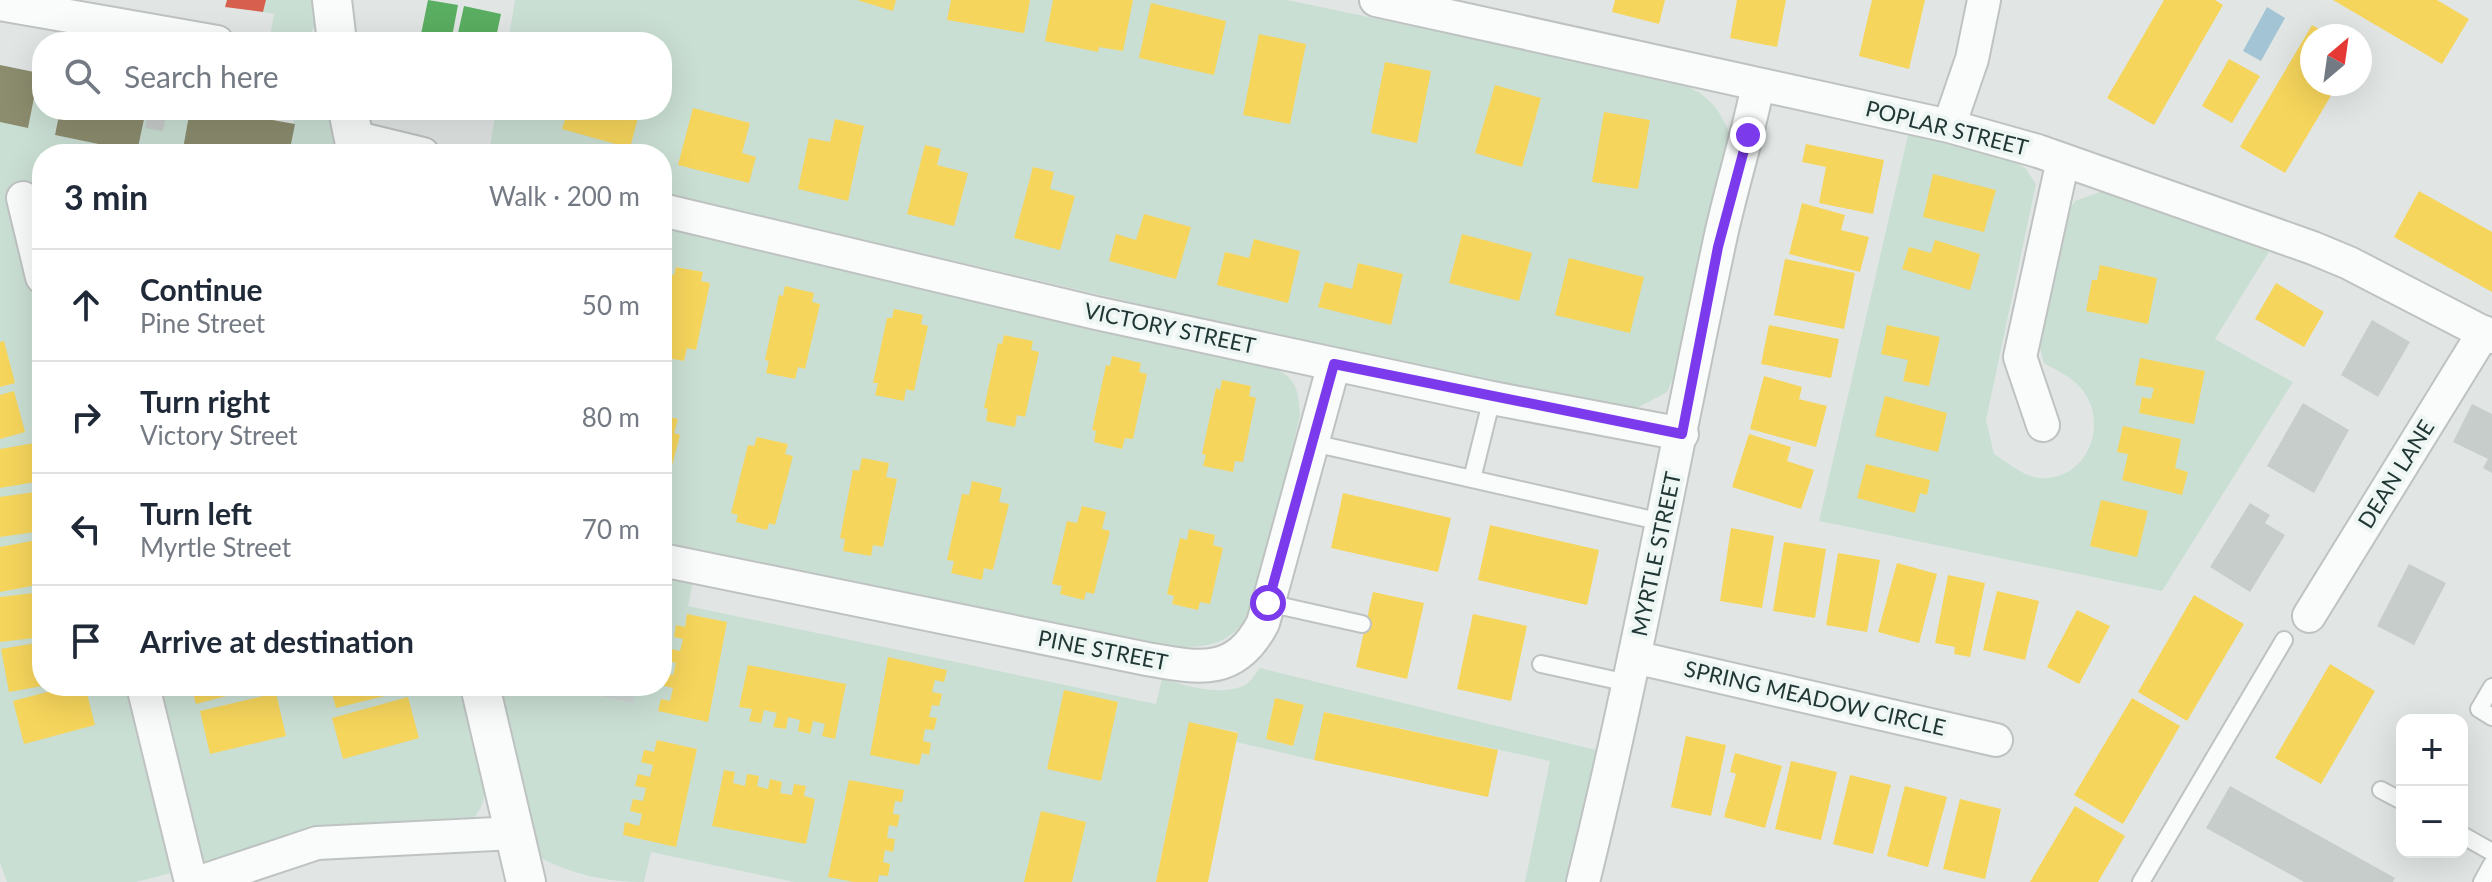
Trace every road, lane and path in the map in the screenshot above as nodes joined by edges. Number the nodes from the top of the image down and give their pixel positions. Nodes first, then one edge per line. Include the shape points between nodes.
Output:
1 (332, 0) edge
2 (1376, 0) edge
3 (1984, 0) edge
4 (0, 4) edge
5 (160, 32) edge
6 (336, 32) edge
7 (1758, 85) junction
8 (1949, 126) junction
9 (353, 134) edge
10 (388, 144) edge
11 (2063, 160) junction
12 (23, 198) dead end
13 (672, 212) edge
14 (32, 235) edge
15 (2488, 335) edge
16 (1334, 364) junction
17 (1492, 398) junction
18 (2043, 425) dead end
19 (1682, 434) junction
20 (1313, 443) junction
21 (1472, 479) junction
22 (1662, 522) junction
23 (672, 562) edge
24 (1268, 603) junction
25 (2309, 616) dead end
26 (1362, 624) dead end
27 (2284, 640) dead end
28 (1541, 664) dead end
29 (1631, 670) junction
30 (2492, 687) edge
31 (145, 696) edge
32 (482, 696) edge
33 (2492, 717) edge
34 (1996, 740) dead end
35 (2381, 790) dead end
36 (2396, 798) edge
37 (515, 833) junction
38 (2468, 838) edge
39 (2492, 852) edge
40 (2492, 864) edge
41 (191, 882) edge
42 (200, 882) edge
43 (526, 882) edge
44 (1583, 882) edge
45 (2141, 882) edge
46 (2482, 882) edge

1 - 6 street
2 - 7 street, POPLAR STREET
3 - 8 street via 1972,59
4 - 5 street
7 - 8 street, POPLAR STREET
7 - 19 street, MYRTLE STREET via 1718,247
8 - 11 street, POPLAR STREET
9 - 10 street
11 - 15 street, POPLAR STREET via 2313,248
11 - 18 street via 2020,357
12 - 14 street
13 - 16 street, VICTORY STREET
15 - 25 street, DEAN LANE
16 - 17 street, VICTORY STREET
16 - 20 street, PINE STREET
17 - 19 street, VICTORY STREET
17 - 21 lane
19 - 22 street, MYRTLE STREET
20 - 21 lane
20 - 24 street, PINE STREET
21 - 22 lane
22 - 29 street, MYRTLE STREET
23 - 24 street, PINE STREET via 1200,668 1227,663 1253,642
24 - 26 lane
27 - 45 lane
28 - 29 lane
29 - 34 street, SPRING MEADOW CIRCLE
29 - 44 street, MYRTLE STREET
30 - 33 lane via 2479,709
31 - 41 street
32 - 37 street
35 - 36 lane
37 - 42 street via 317,843
37 - 43 street
38 - 39 lane
40 - 46 lane

